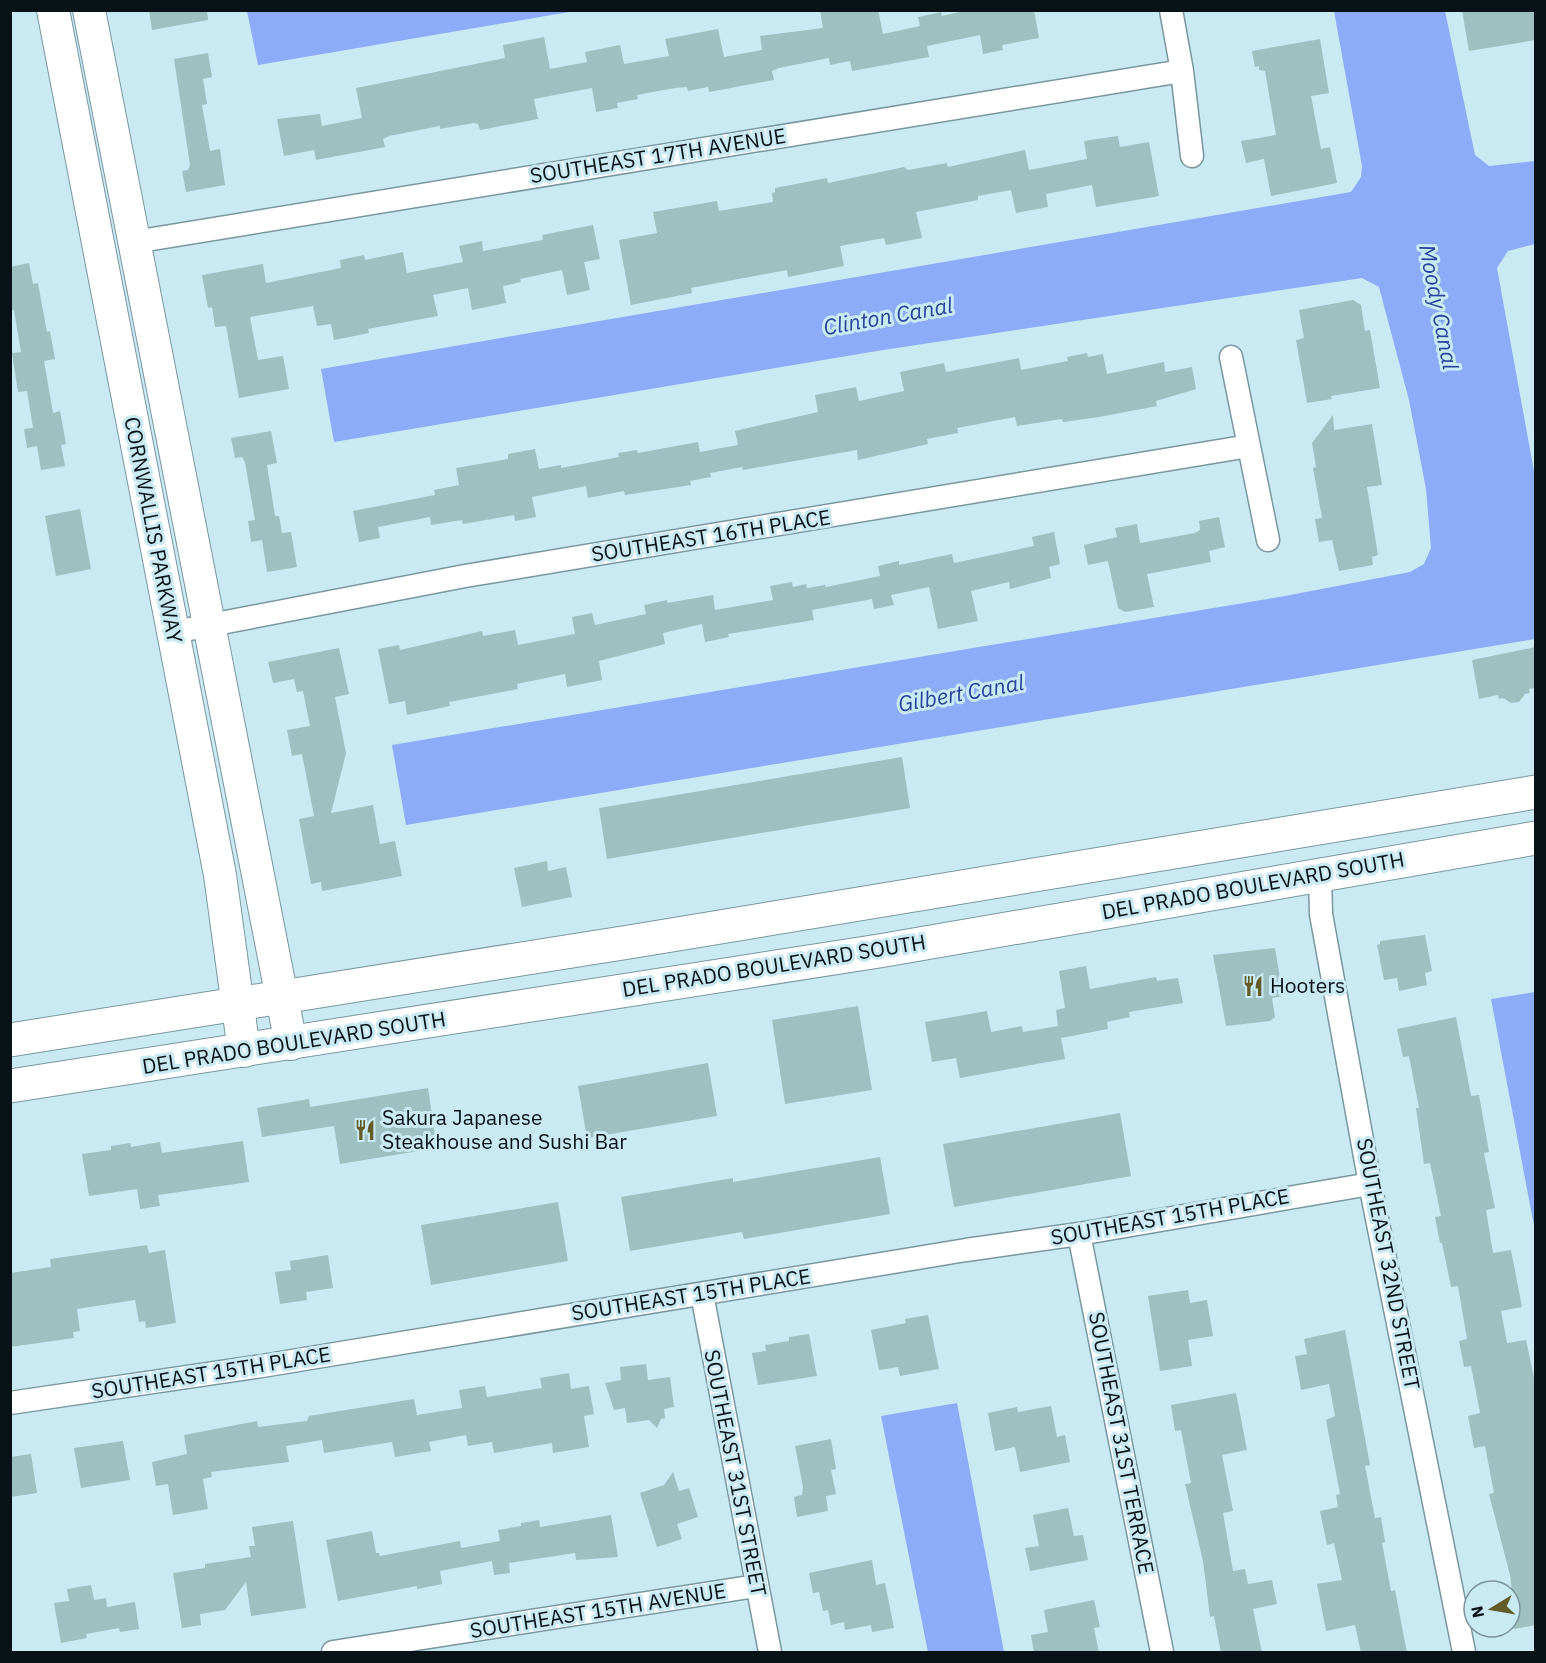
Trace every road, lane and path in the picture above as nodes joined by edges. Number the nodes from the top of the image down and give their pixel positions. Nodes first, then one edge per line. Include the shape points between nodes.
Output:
1 (53, 10) edge
2 (89, 10) edge
3 (1170, 10) edge
4 (1182, 71) junction
5 (1192, 156) dead end
6 (134, 242) junction
7 (98, 248) junction
8 (1232, 357) dead end
9 (1249, 446) junction
10 (1268, 540) dead end
11 (207, 624) junction
12 (174, 632) junction
13 (1536, 792) edge
14 (1372, 819) junction
15 (1536, 838) edge
16 (1320, 874) junction
17 (283, 997) junction
18 (237, 1005) junction
19 (10, 1040) edge
20 (291, 1044) junction
21 (244, 1051) junction
22 (10, 1086) edge
23 (1370, 1184) junction
24 (1079, 1234) junction
25 (702, 1293) junction
26 (10, 1403) edge
27 (756, 1586) junction
28 (467, 1643) edge
29 (333, 1653) edge
30 (770, 1653) edge
31 (1162, 1653) edge
32 (1464, 1653) edge

1 - 7 street, CORNWALLIS PARKWAY
2 - 6 street, CORNWALLIS PARKWAY
3 - 4 street
4 - 5 street
4 - 6 street, SOUTHEAST 17TH AVENUE
6 - 7 street
6 - 11 street, CORNWALLIS PARKWAY
7 - 12 street, CORNWALLIS PARKWAY
8 - 9 street
9 - 10 street
9 - 11 street, SOUTHEAST 16TH PLACE via 465,576
11 - 12 street, SOUTHEAST 16TH PLACE
11 - 17 street, CORNWALLIS PARKWAY
12 - 18 street, CORNWALLIS PARKWAY via 220,875
13 - 14 main road
14 - 16 main road
14 - 17 main road
15 - 16 main road, DEL PRADO BOULEVARD SOUTH
16 - 20 main road, DEL PRADO BOULEVARD SOUTH via 879,951
16 - 23 street, SOUTHEAST 32ND STREET via 1321,914
17 - 18 main road
17 - 20 street, CORNWALLIS PARKWAY
18 - 19 main road
18 - 21 street, CORNWALLIS PARKWAY
20 - 21 main road, DEL PRADO BOULEVARD SOUTH
21 - 22 main road, DEL PRADO BOULEVARD SOUTH
23 - 24 street, SOUTHEAST 15TH PLACE
23 - 32 street, SOUTHEAST 32ND STREET
24 - 25 street, SOUTHEAST 15TH PLACE
24 - 31 street, SOUTHEAST 31ST TERRACE
25 - 26 street, SOUTHEAST 15TH PLACE
25 - 27 street, SOUTHEAST 31ST STREET
27 - 28 street, SOUTHEAST 15TH AVENUE
27 - 30 street, SOUTHEAST 31ST STREET
28 - 29 street, SOUTHEAST 15TH AVENUE

